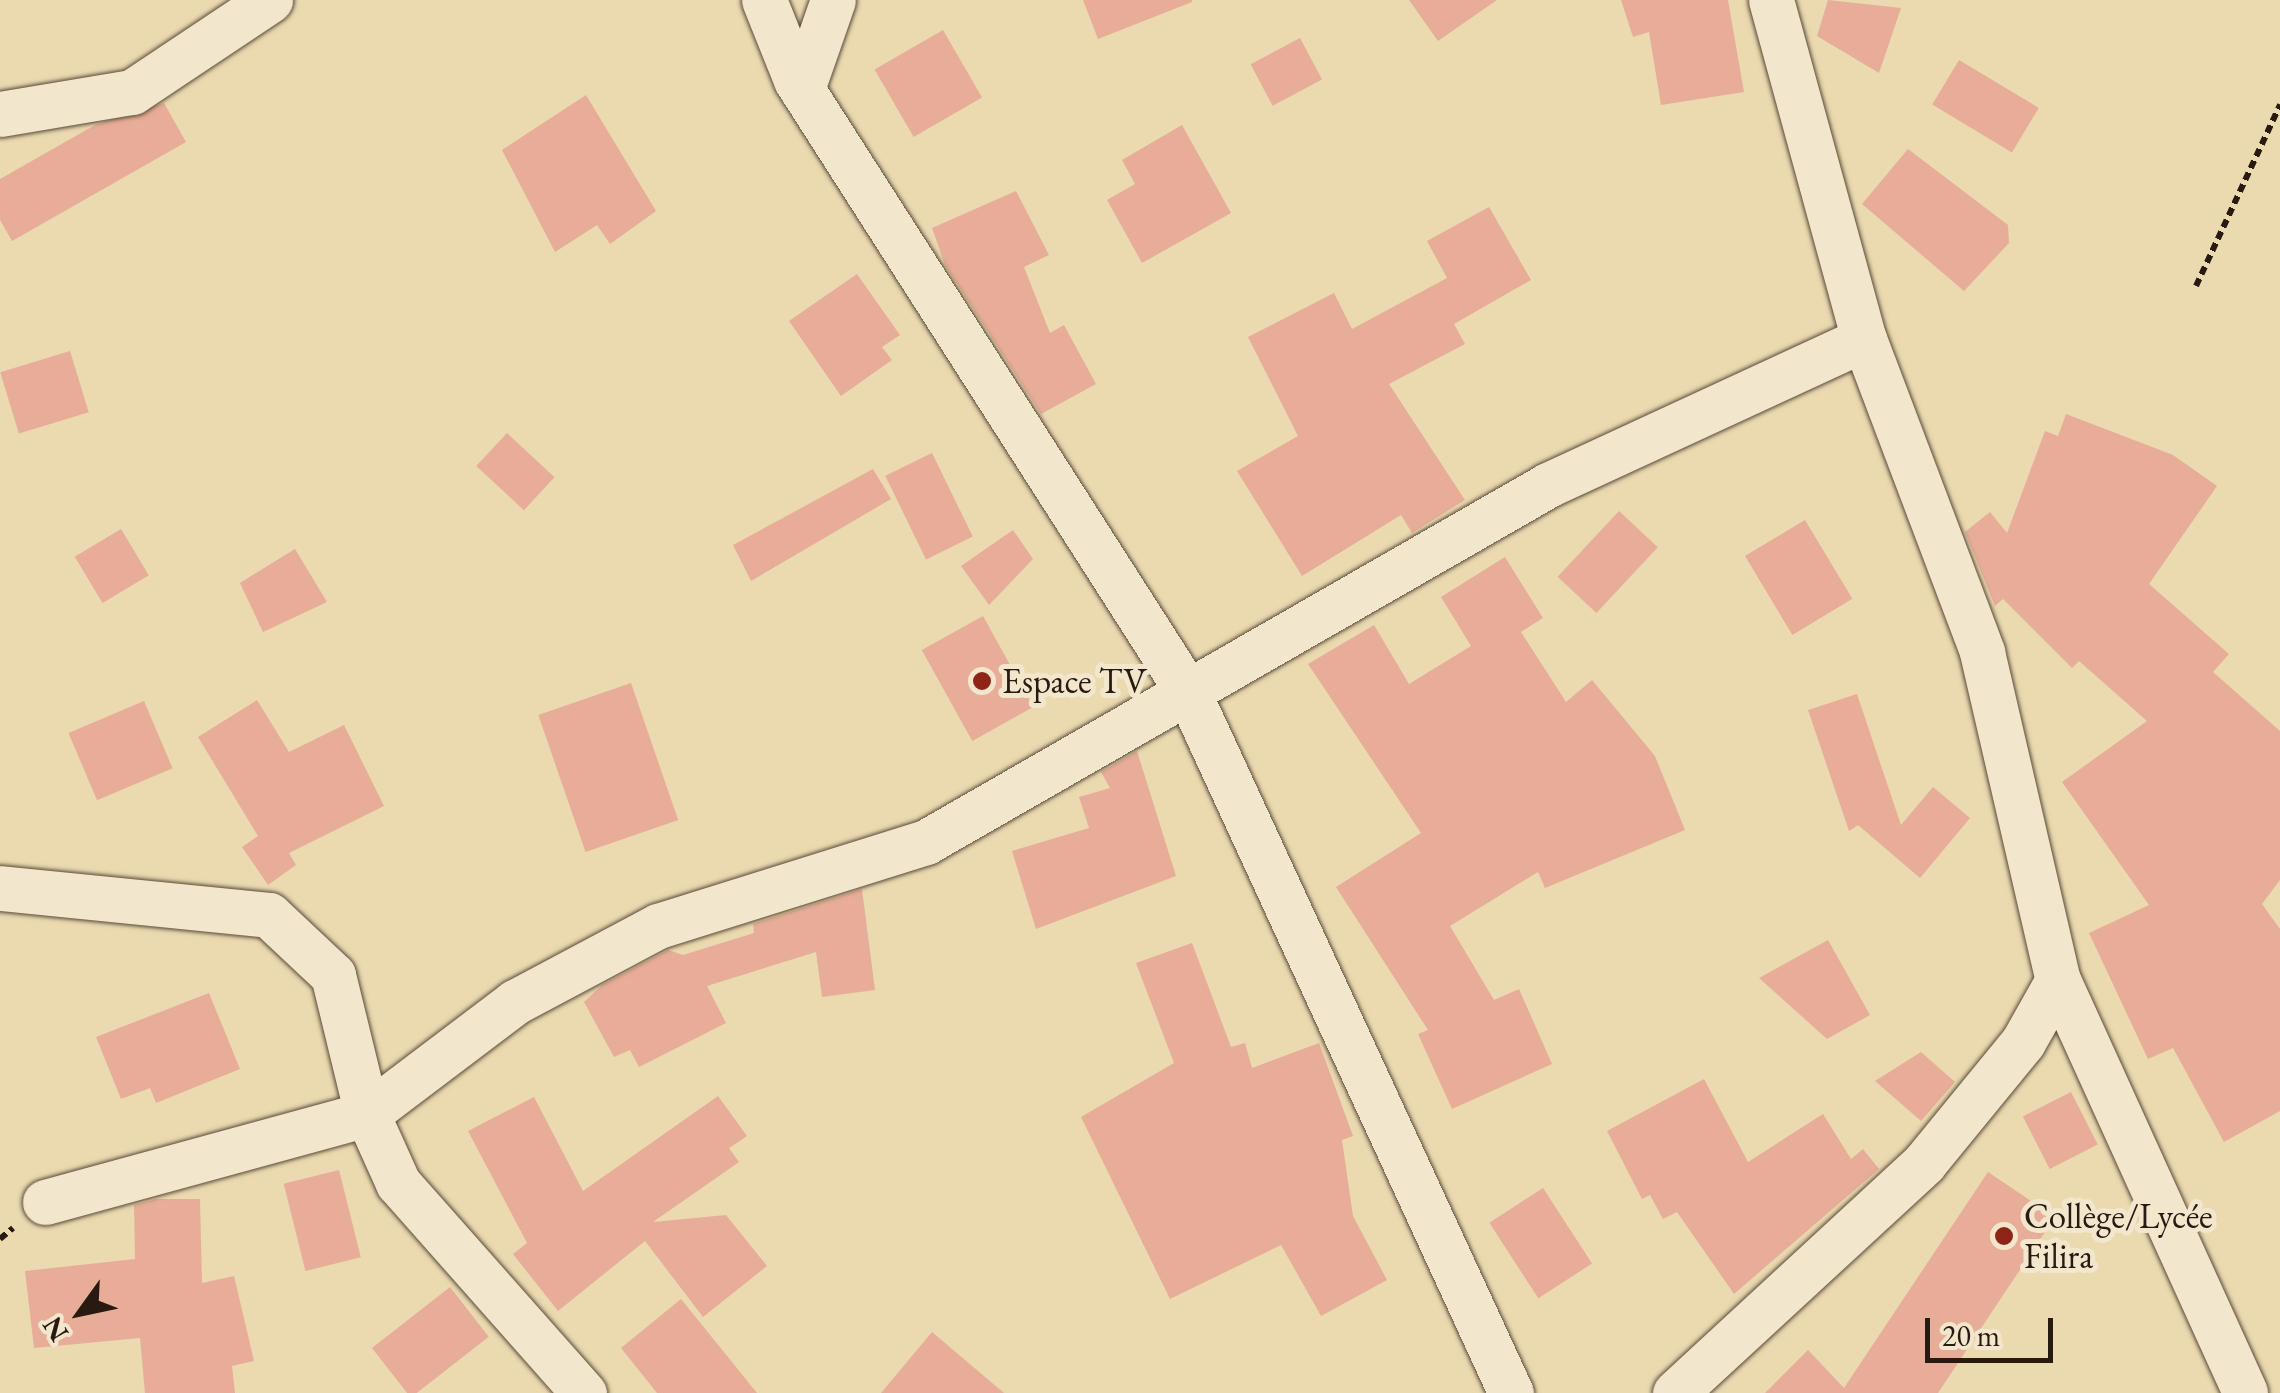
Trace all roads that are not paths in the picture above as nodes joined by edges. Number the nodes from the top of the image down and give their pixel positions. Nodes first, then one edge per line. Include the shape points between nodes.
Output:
1 (270, 0) edge
2 (764, 0) edge
3 (833, 0) edge
4 (1771, 0) edge
5 (802, 89) junction
6 (0, 114) edge
7 (1864, 339) junction
8 (1189, 694) junction
9 (0, 888) edge
10 (2058, 980) junction
11 (367, 1114) junction
12 (45, 1202) dead end
13 (584, 1393) edge
14 (1511, 1393) edge
15 (1676, 1393) edge
16 (2245, 1393) edge

1 - 6 street via 132,92
2 - 5 street
3 - 5 street
4 - 7 street
5 - 8 street
7 - 8 street via 1548,485
7 - 10 street via 1982,652
8 - 11 street via 926,842 658,926 515,1002
8 - 14 street
9 - 11 street via 269,915 333,975
10 - 15 street via 2023,1042 1924,1164
10 - 16 street
11 - 12 street
11 - 13 street via 398,1184

